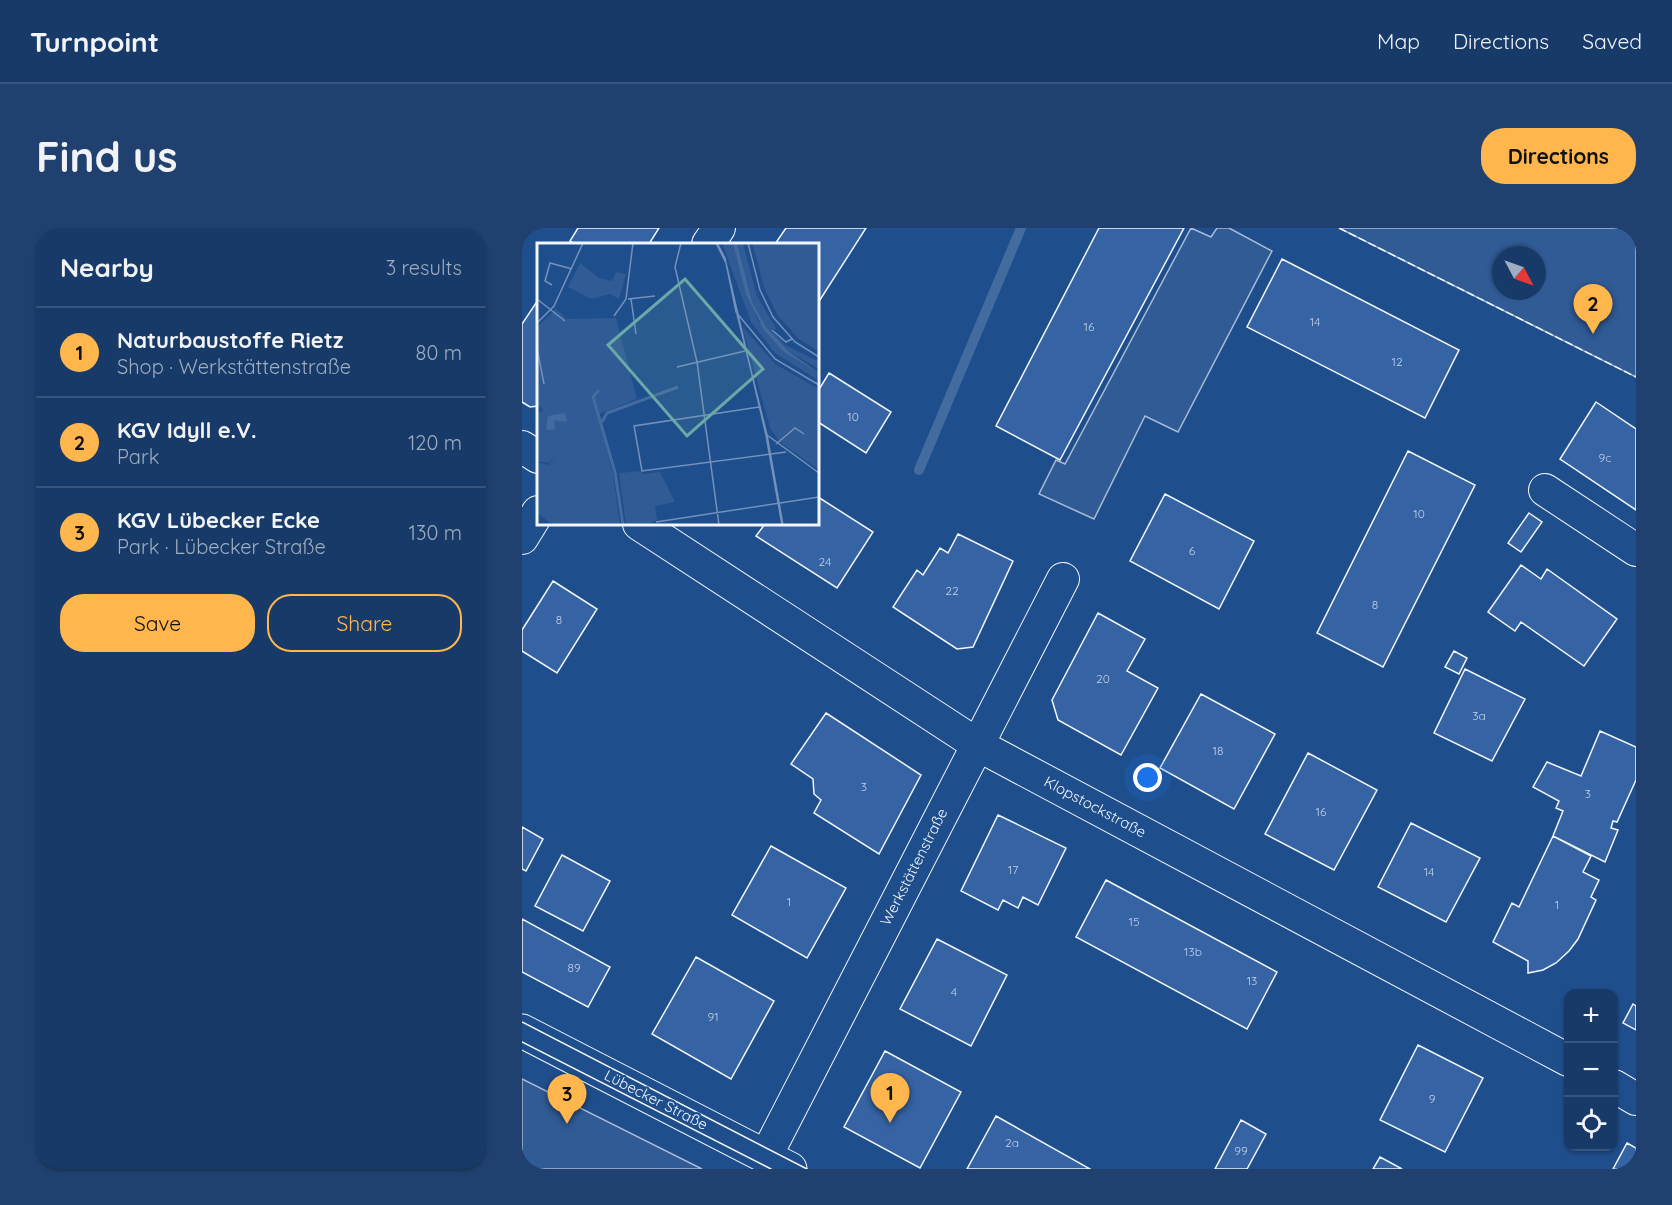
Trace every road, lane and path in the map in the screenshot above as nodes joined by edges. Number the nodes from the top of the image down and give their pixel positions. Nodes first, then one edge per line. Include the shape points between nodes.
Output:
1 (719, 228) edge
2 (709, 243) edge
3 (522, 447) edge
4 (537, 457) edge
5 (1545, 490) dead end
6 (537, 514) edge
7 (641, 525) edge
8 (522, 538) edge
9 (1636, 550) edge
10 (1063, 579) dead end
11 (978, 745) junction
12 (522, 1031) edge
13 (1564, 1057) edge
14 (1618, 1088) edge
15 (1636, 1099) edge
16 (778, 1162) edge

1 - 2 street
3 - 4 street
5 - 9 street
6 - 8 street
7 - 11 street, Klopstockstraße
10 - 11 street, Werkstättenstraße
11 - 13 street, Klopstockstraße
11 - 16 street, Werkstättenstraße
12 - 16 street, Lübecker Straße
14 - 15 street

